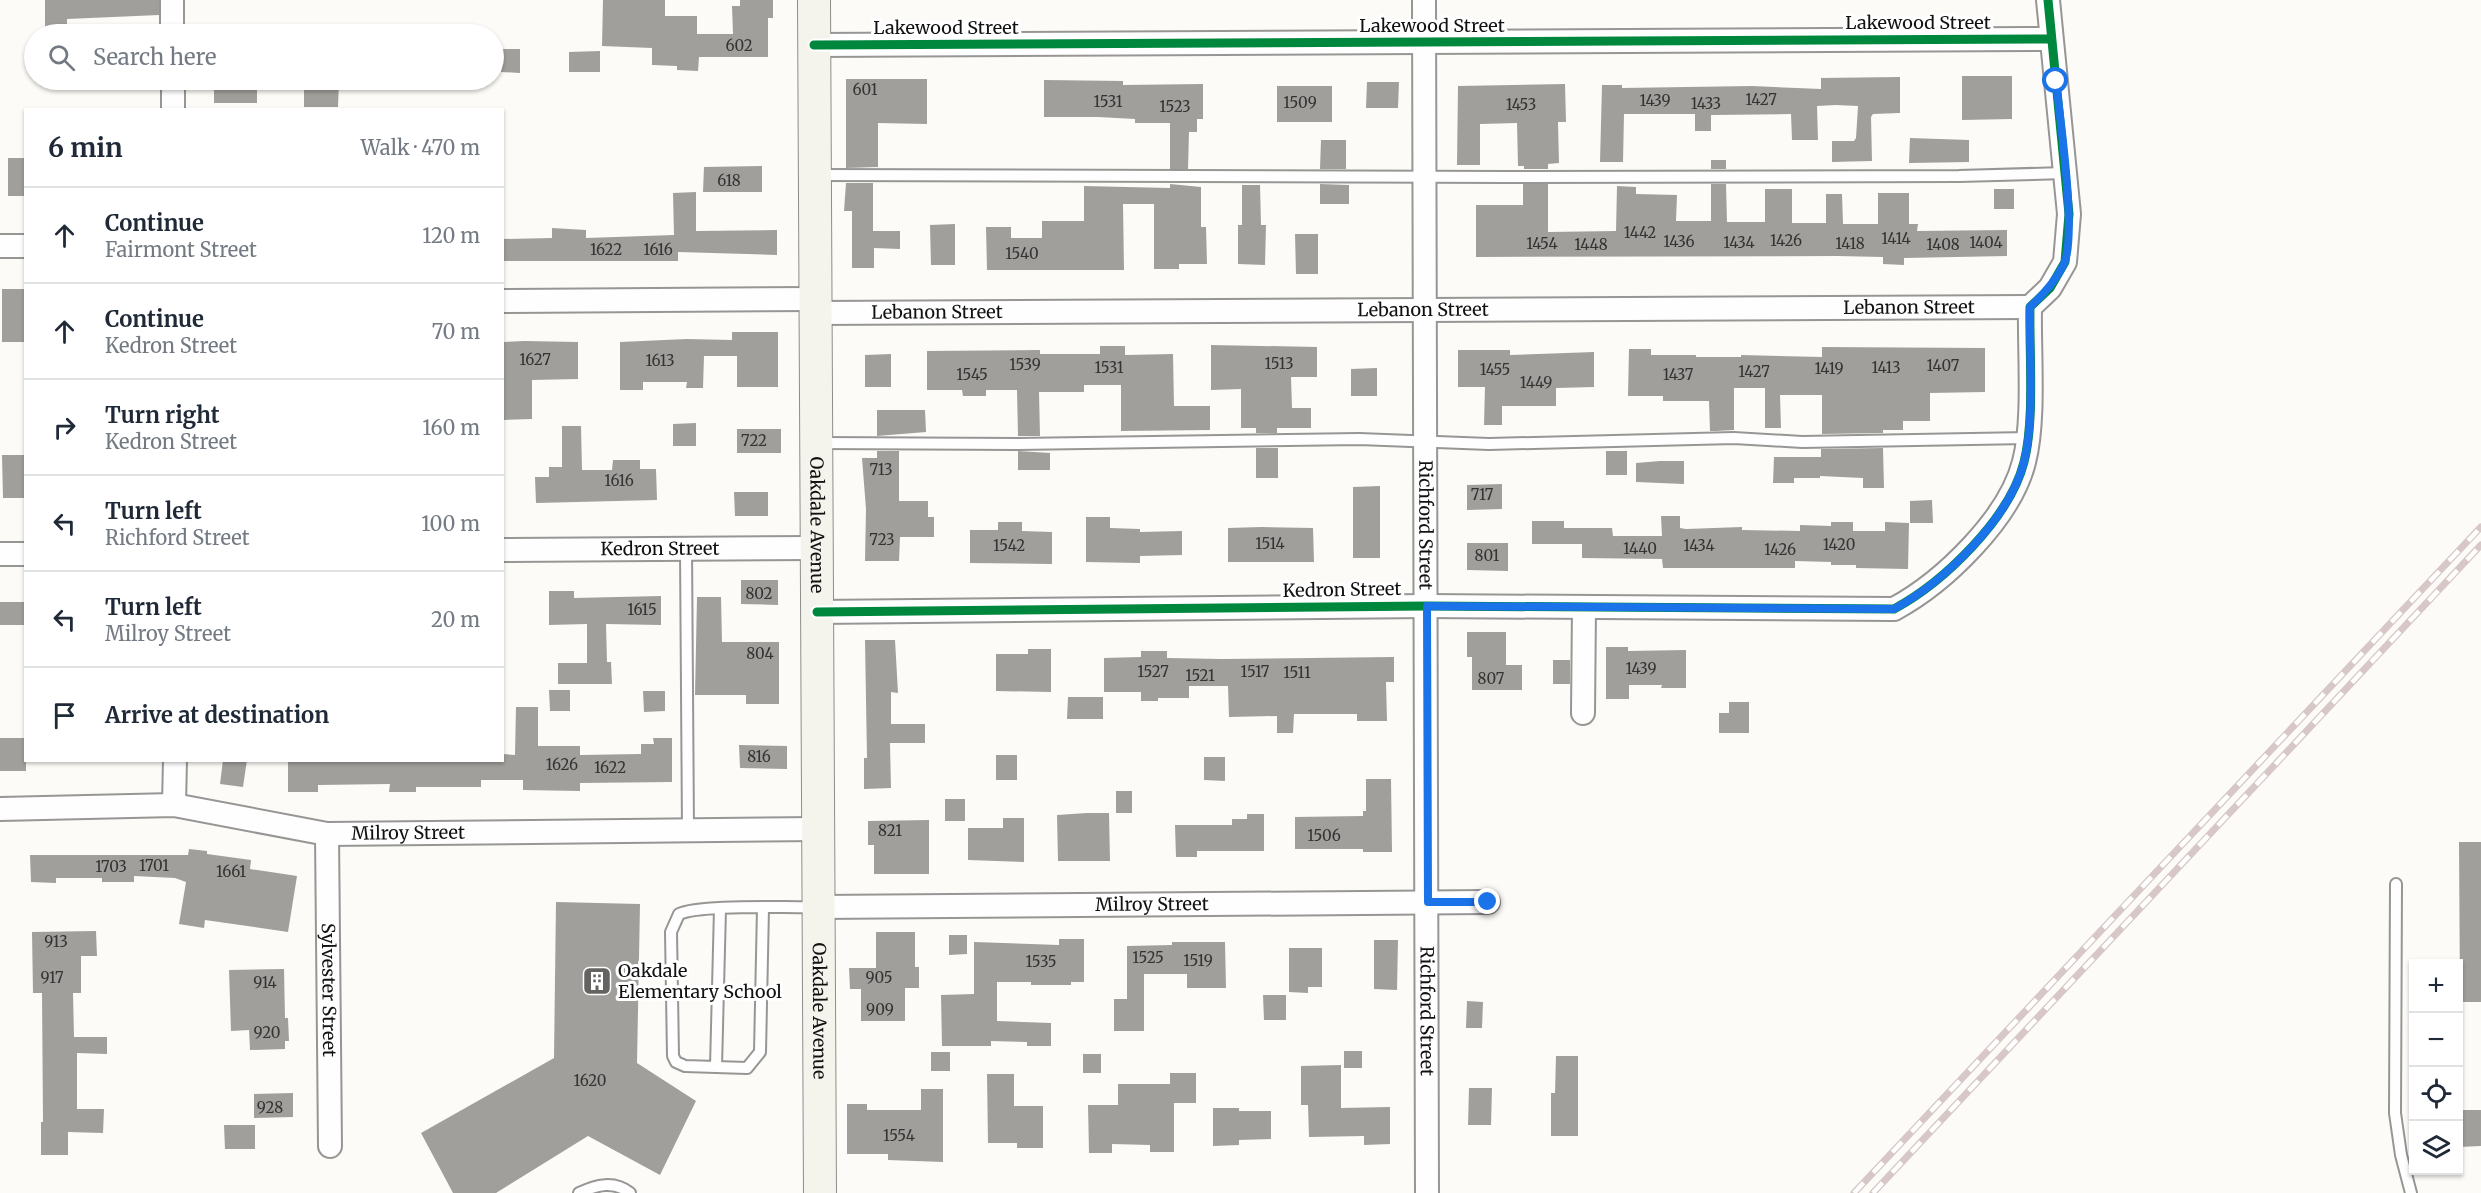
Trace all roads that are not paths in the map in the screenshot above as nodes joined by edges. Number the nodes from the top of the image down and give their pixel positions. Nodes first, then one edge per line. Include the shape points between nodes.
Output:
1 (172, 0) edge
2 (814, 0) edge
3 (1424, 0) edge
4 (2048, 0) edge
5 (172, 24) edge
6 (2050, 39) junction
7 (1424, 43) junction
8 (814, 45) junction
9 (173, 90) edge
10 (173, 108) edge
11 (2065, 172) junction
12 (815, 175) junction
13 (1425, 176) junction
14 (0, 246) edge
15 (24, 246) edge
16 (504, 301) edge
17 (815, 306) junction
18 (2030, 307) junction
19 (1426, 309) junction
20 (2028, 438) junction
21 (1426, 442) junction
22 (816, 443) junction
23 (816, 548) junction
24 (686, 549) junction
25 (504, 550) edge
26 (0, 554) edge
27 (24, 554) edge
28 (1427, 606) junction
29 (1584, 607) junction
30 (817, 612) junction
31 (1583, 713) dead end
32 (175, 762) edge
33 (174, 805) junction
34 (0, 809) edge
35 (818, 829) junction
36 (688, 830) junction
37 (327, 834) junction
38 (2396, 884) dead end
39 (1428, 902) junction
40 (1488, 902) dead end
41 (818, 907) junction
42 (763, 908) junction
43 (720, 909) junction
44 (716, 1067) junction
45 (330, 1146) dead end
46 (579, 1193) edge
47 (630, 1193) edge
48 (820, 1193) edge
49 (1427, 1193) edge
50 (2411, 1193) edge

1 - 5 street
2 - 8 street, Oakdale Avenue
3 - 7 street, Richford Street
4 - 6 street
6 - 7 street, Lakewood Street
6 - 11 street
7 - 8 street, Lakewood Street
7 - 13 street, Richford Street
8 - 12 street, Oakdale Avenue
9 - 10 street
11 - 13 lane via 1959,176
11 - 18 street via 2069,214 2065,262 2050,288
12 - 13 lane
12 - 17 street, Oakdale Avenue
13 - 19 street, Richford Street
14 - 15 street
16 - 17 street, Lebanon Street
17 - 19 street, Lebanon Street
17 - 22 street, Oakdale Avenue
18 - 19 street, Lebanon Street
18 - 20 street, Kedron Street
19 - 21 street, Richford Street
20 - 21 lane
20 - 29 street, Kedron Street via 2024,463 2008,502 1973,545 1932,584 1894,609
21 - 22 lane via 1359,439
21 - 28 street, Richford Street
22 - 23 street, Oakdale Avenue
23 - 24 street, Kedron Street
23 - 30 street, Oakdale Avenue
24 - 25 street, Kedron Street
24 - 36 lane
26 - 27 street
28 - 29 street, Kedron Street
28 - 30 street, Kedron Street
28 - 39 street, Richford Street
29 - 31 street
30 - 35 street, Oakdale Avenue
32 - 33 street
33 - 34 street, Milroy Street
33 - 37 street, Milroy Street
35 - 36 street, Milroy Street
35 - 41 street, Oakdale Avenue
36 - 37 street, Milroy Street
37 - 45 street, Sylvester Street
38 - 50 lane via 2395,1113
39 - 40 street, Milroy Street
39 - 41 street, Milroy Street
39 - 49 street, Richford Street
41 - 42 lane
41 - 48 street, Oakdale Avenue
42 - 43 lane
42 - 44 lane via 760,1052 747,1068
43 - 44 lane
43 - 44 lane via 687,910 679,914 671,932 673,1056 685,1066
46 - 47 lane via 616,1185

